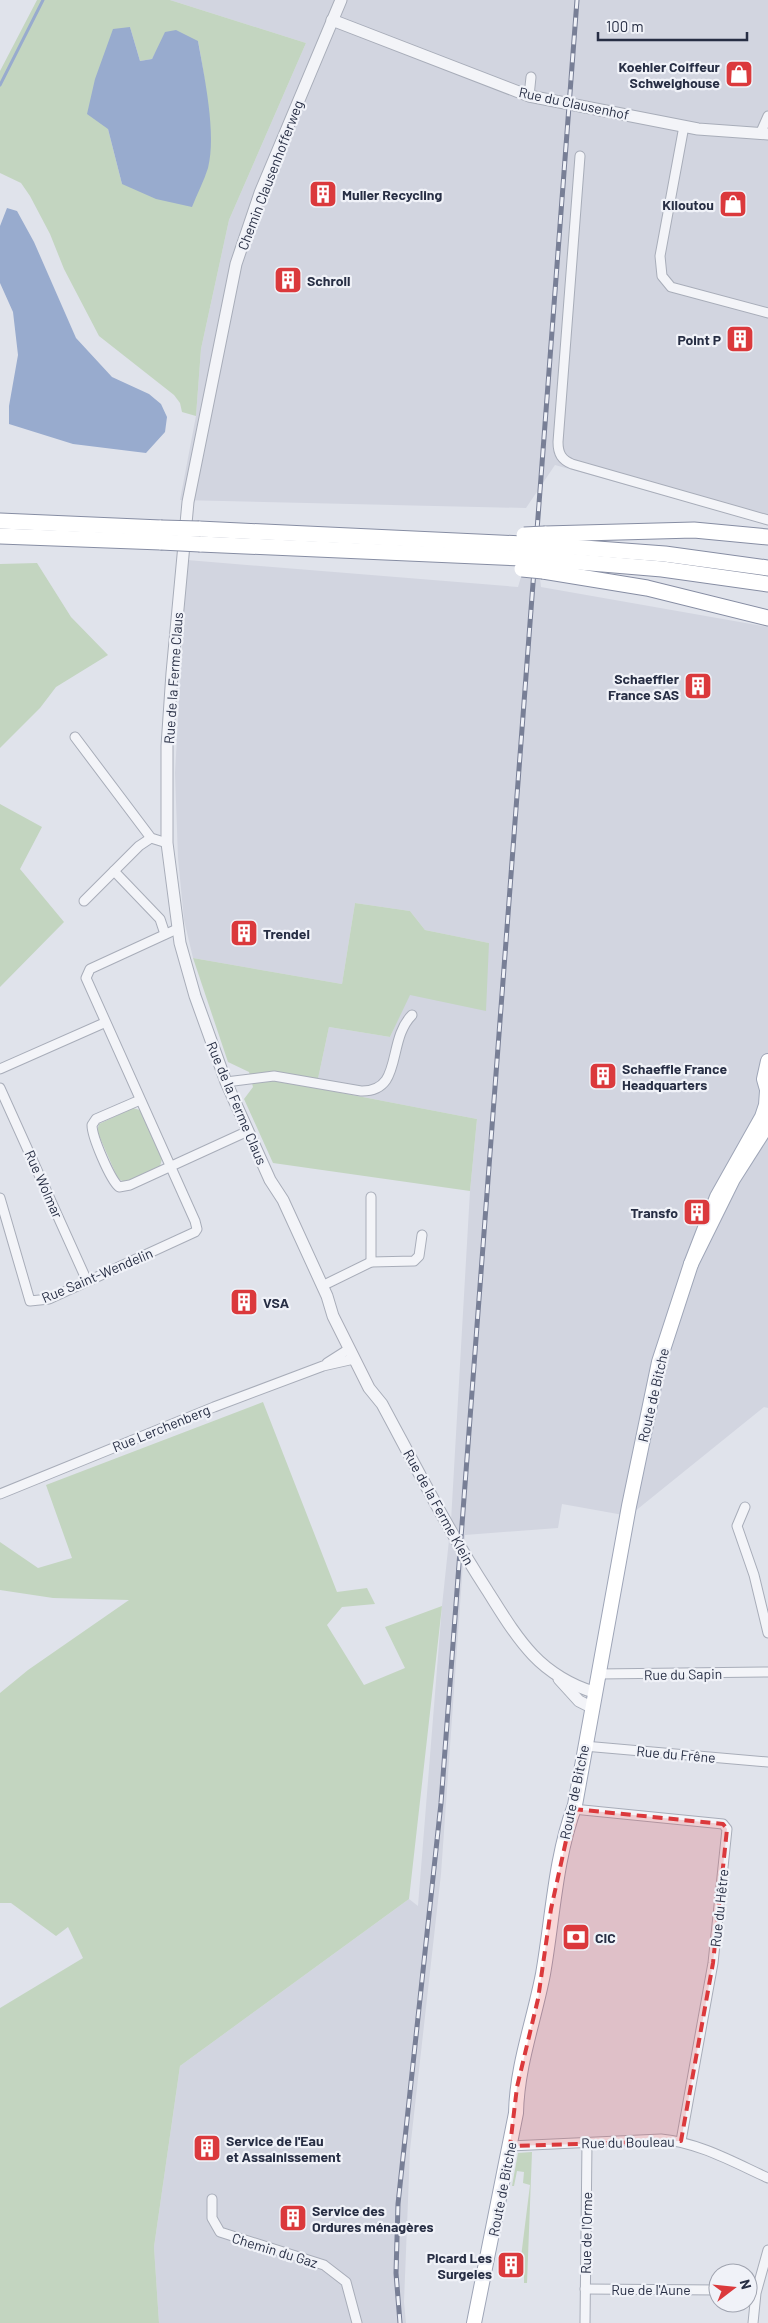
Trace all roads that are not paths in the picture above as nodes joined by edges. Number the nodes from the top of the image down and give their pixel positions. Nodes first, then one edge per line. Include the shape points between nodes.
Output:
1 (341, 0) edge
2 (332, 20) junction
3 (531, 77) dead end
4 (529, 96) junction
5 (768, 116) edge
6 (684, 126) junction
7 (764, 134) edge
8 (580, 156) dead end
9 (768, 313) edge
10 (188, 502) joint
11 (768, 520) edge
12 (0, 521) edge
13 (161, 535) junction
14 (0, 536) edge
15 (768, 537) edge
16 (517, 551) junction
17 (544, 552) junction
18 (768, 568) edge
19 (768, 584) edge
20 (768, 618) edge
21 (75, 737) dead end
22 (151, 838) junction
23 (167, 849) junction
24 (114, 871) junction
25 (84, 901) dead end
26 (177, 930) junction
27 (165, 934) junction
28 (412, 1015) dead end
29 (104, 1023) junction
30 (768, 1061) edge
31 (0, 1069) edge
32 (226, 1082) junction
33 (0, 1088) edge
34 (767, 1092) edge
35 (140, 1100) junction
36 (768, 1124) edge
37 (248, 1132) junction
38 (171, 1166) junction
39 (371, 1197) dead end
40 (0, 1198) edge
41 (422, 1235) dead end
42 (371, 1262) junction
43 (691, 1264) junction
44 (87, 1280) junction
45 (322, 1286) junction
46 (352, 1354) junction
47 (0, 1494) edge
48 (745, 1507) dead end
49 (768, 1633) edge
50 (553, 1672) junction
51 (768, 1672) edge
52 (598, 1674) junction
53 (594, 1692) junction
54 (591, 1707) junction
55 (584, 1746) junction
56 (768, 1762) edge
57 (573, 1809) junction
58 (681, 2141) junction
59 (587, 2143) junction
60 (510, 2146) junction
61 (768, 2178) edge
62 (212, 2199) dead end
63 (768, 2250) edge
64 (758, 2284) joint
65 (768, 2287) edge
66 (585, 2289) junction
67 (708, 2290) edge
68 (357, 2323) edge
69 (474, 2323) edge
70 (585, 2323) edge

1 - 2 street, Chemin Clausenhofferweg
2 - 4 street, Rue du Clausenhof
2 - 10 street, Chemin Clausenhofferweg via 260,193 236,264
3 - 4 street
4 - 6 street, Rue du Clausenhof
5 - 7 street
6 - 7 street, Rue du Clausenhof
6 - 9 street via 660,256 662,276 671,287
8 - 11 street via 558,442 560,454 572,464
10 - 23 street, Rue de la Ferme Claus via 172,673
12 - 13 highway
13 - 14 highway
13 - 16 highway, bridge
15 - 17 highway via 694,530
16 - 17 highway, bridge
16 - 17 highway, bridge
17 - 18 highway via 665,554
17 - 19 highway
17 - 20 highway via 647,588
21 - 22 street
22 - 23 street
22 - 24 street
23 - 26 street, Rue de la Ferme Claus
24 - 25 street
24 - 27 street via 160,920
26 - 27 street, Rue Saint-Wendelin
26 - 32 street, Rue de la Ferme Claus via 195,996
27 - 29 street, Rue Saint-Wendelin via 88,971 87,983
28 - 32 street via 398,1036 388,1079 374,1090 361,1091 274,1076
29 - 31 street
29 - 35 street, Rue Saint-Wendelin
30 - 34 main road, Route de Bitche via 764,1073
32 - 37 street, Rue de la Ferme Claus
33 - 44 street, Rue Wolmar
34 - 43 main road, Route de Bitche via 762,1117 717,1197
35 - 38 street, Rue Saint-Wendelin
35 - 38 street via 96,1119 92,1125 116,1185 122,1187
36 - 43 main road, Route de Bitche via 733,1179
37 - 38 street
37 - 45 street, Rue de la Ferme Claus
38 - 44 street, Rue Saint-Wendelin via 197,1225 195,1232
39 - 42 street
40 - 44 street, Rue Saint-Wendelin via 30,1301 49,1299
41 - 42 street via 419,1256 414,1261
42 - 45 street
43 - 52 main road, Route de Bitche via 659,1362
45 - 46 street, Rue de la Ferme Claus
46 - 47 street, Rue Lerchenberg
46 - 50 street, Rue de la Ferme Klein via 460,1549 516,1635
48 - 49 street via 737,1526 754,1575
50 - 53 street, Rue de la Ferme Klein via 581,1689
50 - 54 street, Rue de la Ferme Klein via 574,1696
51 - 52 street, Rue du Sapin
52 - 53 main road, Route de Bitche
53 - 54 main road, Route de Bitche
54 - 55 main road, Route de Bitche
55 - 56 street, Rue du Frêne
55 - 57 main road, Route de Bitche
57 - 58 street, Rue du Hêtre via 723,1824 727,1829 713,1963
57 - 60 main road, Route de Bitche via 551,1909 538,2000 517,2087
58 - 59 street, Rue du Bouleau
58 - 61 street, Rue du Bouleau
59 - 60 street, Rue du Bouleau
59 - 66 street, Rue de l'Orme
60 - 69 main road, Route de Bitche
62 - 68 street, Chemin du Gaz via 212,2218 220,2232 324,2264 346,2282
63 - 64 street
64 - 65 street
66 - 67 street, Rue de l'Aune
66 - 70 street, Rue de l'Orme

